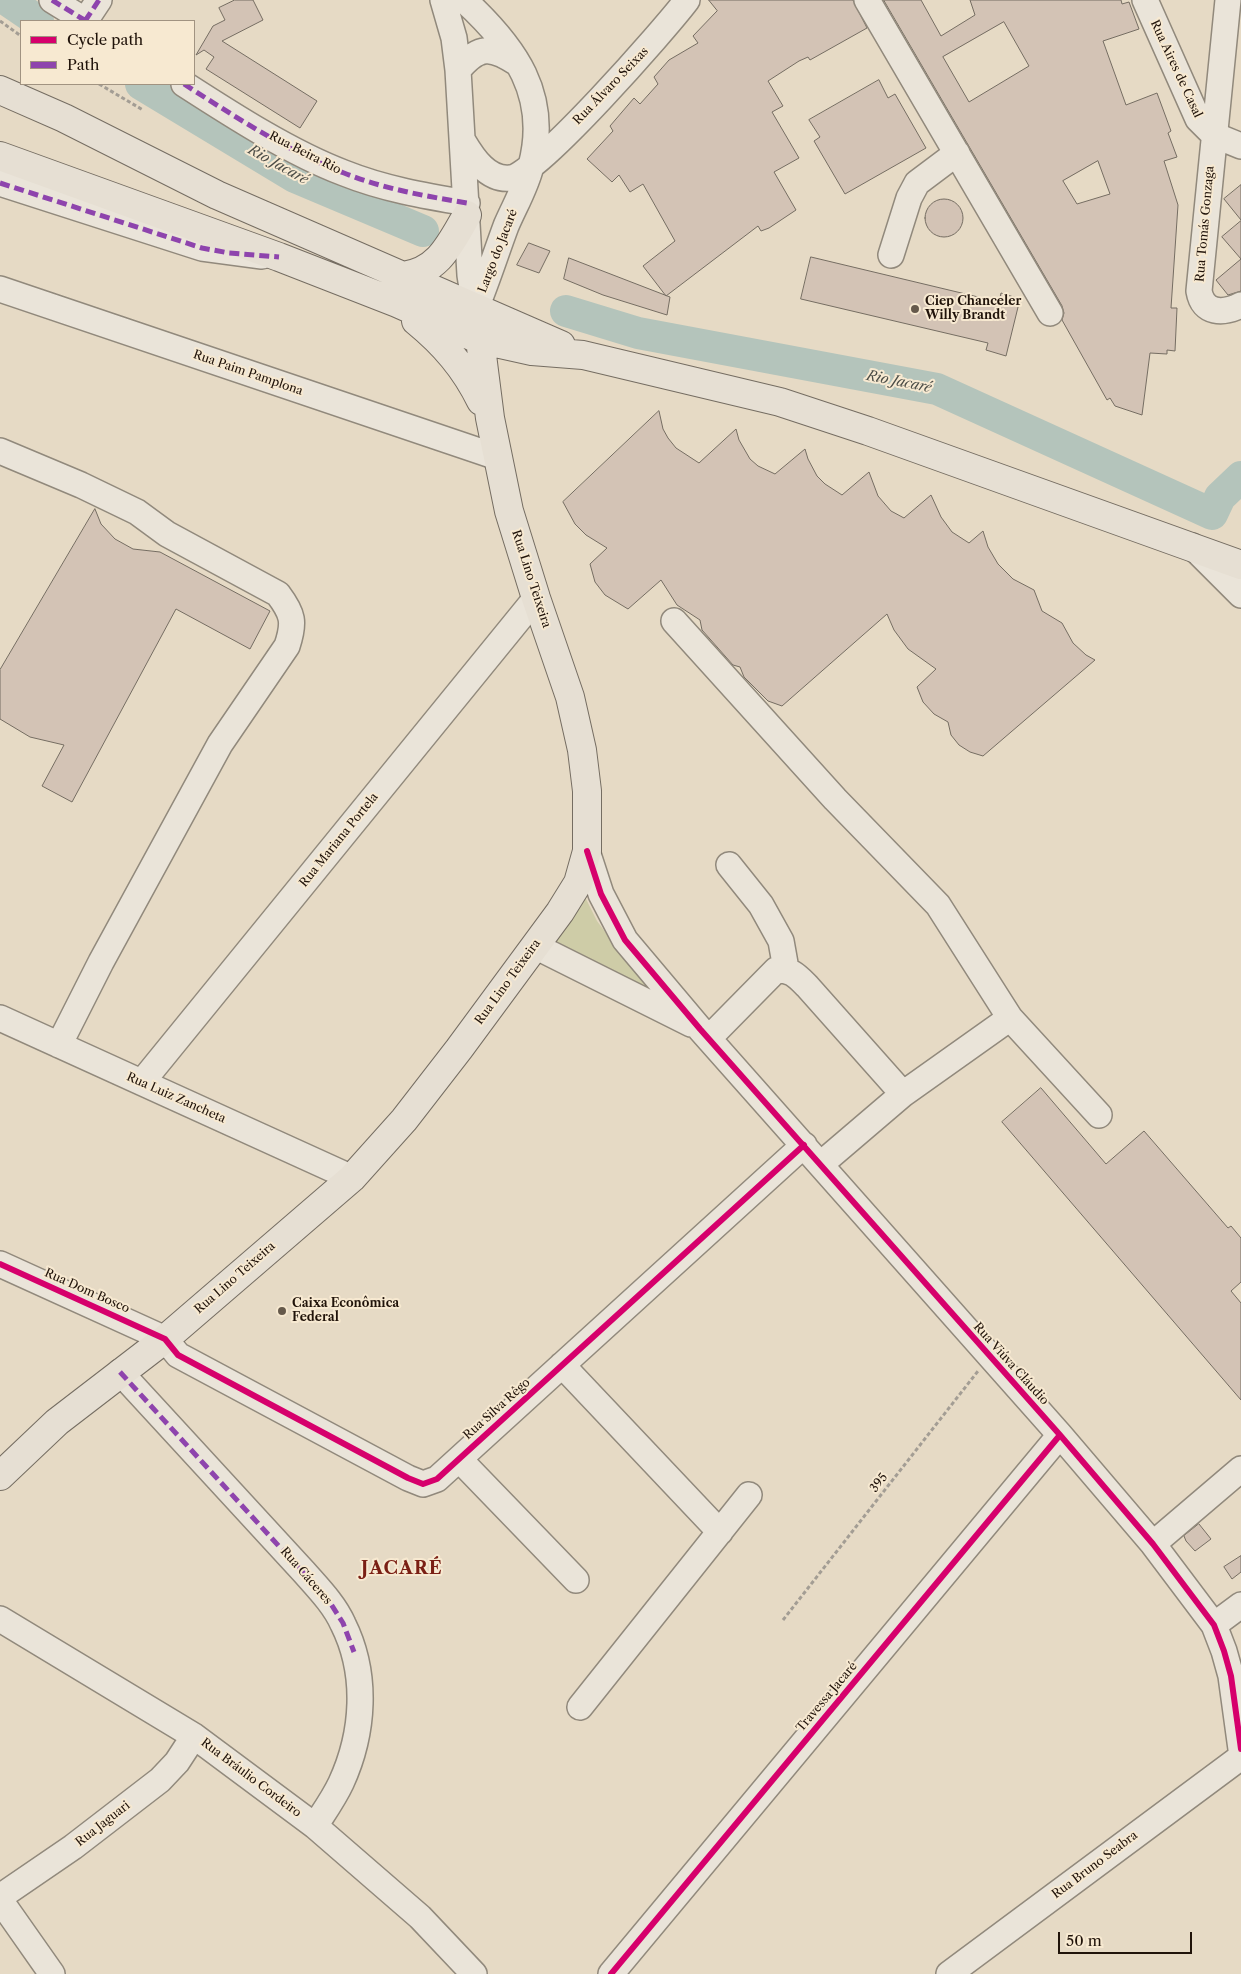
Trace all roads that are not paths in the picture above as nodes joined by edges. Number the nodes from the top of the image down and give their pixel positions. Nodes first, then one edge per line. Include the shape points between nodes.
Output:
1 (52, 0) edge
2 (98, 0) edge
3 (443, 0) edge
4 (464, 0) edge
5 (687, 0) edge
6 (867, 0) edge
7 (1145, 0) edge
8 (1228, 0) edge
9 (84, 20) edge
10 (87, 20) edge
11 (517, 63) junction
12 (458, 70) junction
13 (186, 85) edge
14 (0, 90) edge
15 (1214, 135) junction
16 (463, 141) junction
17 (1241, 146) edge
18 (957, 153) junction
19 (0, 156) edge
20 (530, 168) junction
21 (0, 183) edge
22 (467, 209) junction
23 (892, 255) dead end
24 (279, 257) junction
25 (403, 276) junction
26 (0, 288) edge
27 (397, 304) junction
28 (1241, 305) edge
29 (476, 308) junction
30 (1050, 313) dead end
31 (478, 339) junction
32 (583, 355) junction
33 (490, 418) junction
34 (0, 451) edge
35 (497, 457) junction
36 (1197, 548) junction
37 (1241, 565) edge
38 (1241, 595) edge
39 (536, 598) junction
40 (674, 622) dead end
41 (587, 851) junction
42 (729, 865) dead end
43 (535, 946) junction
44 (786, 969) junction
45 (0, 1018) edge
46 (1010, 1018) junction
47 (705, 1033) junction
48 (59, 1044) junction
49 (142, 1082) junction
50 (903, 1094) junction
51 (1099, 1115) dead end
52 (804, 1145) junction
53 (821, 1164) junction
54 (352, 1178) junction
55 (0, 1264) edge
56 (165, 1339) junction
57 (562, 1365) junction
58 (120, 1372) junction
59 (1060, 1435) junction
60 (459, 1459) junction
61 (1241, 1469) edge
62 (0, 1476) edge
63 (749, 1495) dead end
64 (720, 1532) junction
65 (1153, 1544) junction
66 (576, 1580) dead end
67 (1241, 1605) edge
68 (0, 1619) edge
69 (1214, 1625) junction
70 (1233, 1648) edge
71 (580, 1708) dead end
72 (194, 1736) junction
73 (1241, 1749) edge
74 (1241, 1757) edge
75 (315, 1826) junction
76 (0, 1899) edge
77 (52, 1974) edge
78 (474, 1974) edge
79 (611, 1974) edge
80 (949, 1974) edge

1 - 9 street
2 - 10 street
3 - 12 street, Largo do Jacaré via 454,38
4 - 11 street, Largo do Jacaré via 498,35
5 - 20 street, Rua Álvaro Seixas via 659,36
6 - 18 street
7 - 15 street, Rua Aires de Casal via 1195,113 1205,129
8 - 15 street, Rua Tomás Gonzaga
11 - 12 street via 491,49 467,59
11 - 20 street, Largo do Jacaré via 535,103 536,142
12 - 16 street, Largo do Jacaré
13 - 22 street, Rua Beira Rio via 312,159 388,188
14 - 25 main road via 64,118 217,195
15 - 17 street, Rua Aires de Casal
15 - 28 street, Rua Tomás Gonzaga via 1200,298 1210,309 1218,312
16 - 20 street via 473,159 498,176 510,178
16 - 22 street, Largo do Jacaré
18 - 23 street via 917,183 906,207
18 - 30 street
19 - 24 main road
20 - 29 street, Largo do Jacaré
21 - 24 street via 202,248
22 - 25 main road via 439,259 429,269
22 - 29 street, Largo do Jacaré via 470,276
24 - 27 main road
25 - 29 main road
26 - 35 street, Rua Paim Pamplona
27 - 31 main road
27 - 33 main road via 453,356 472,382
29 - 31 main road, Rua Lino Teixeira
29 - 32 main road
31 - 32 main road via 532,352
31 - 33 main road, Rua Lino Teixeira
32 - 36 main road via 744,392 814,412
33 - 35 main road, Rua Lino Teixeira
34 - 48 street via 81,484 138,512 167,534 278,594 289,609 293,627 287,646 220,744
35 - 39 main road, Rua Lino Teixeira via 514,529
36 - 37 main road
36 - 38 street
39 - 41 main road, Rua Lino Teixeira via 577,724 587,791
39 - 49 street, Rua Mariana Portela
40 - 46 street via 834,799 938,905
41 - 43 main road, Rua Lino Teixeira via 578,883
41 - 47 street, Rua Viúva Cláudio via 601,894 617,927
42 - 44 street via 761,905 781,941
43 - 47 street
43 - 54 main road, Rua Lino Teixeira via 404,1120
44 - 47 street via 776,970
44 - 50 street via 808,986
45 - 48 street, Rua Luiz Zancheta
46 - 50 street
46 - 51 street
47 - 52 street, Rua Viúva Cláudio
48 - 49 street, Rua Luiz Zancheta
49 - 54 street, Rua Luiz Zancheta
50 - 53 street
52 - 53 street, Rua Viúva Cláudio
52 - 57 street, Rua Silva Rêgo
53 - 59 street, Rua Viúva Cláudio
54 - 56 main road, Rua Lino Teixeira
55 - 56 street, Rua Dom Bosco
56 - 58 main road, Rua Lino Teixeira
56 - 60 street, Rua Silva Rêgo via 178,1355 408,1478 424,1484 437,1479
57 - 60 street, Rua Silva Rêgo
57 - 64 street
58 - 62 main road, Rua Lino Teixeira via 57,1422
58 - 75 street, Rua Cáceres via 329,1601 343,1623 354,1652 360,1682 353,1751 340,1784
59 - 65 street, Rua Viúva Cláudio
59 - 79 street, Travessa Jacaré
60 - 66 street
61 - 65 street
63 - 64 street
64 - 71 street
65 - 69 street, Rua Viúva Cláudio
67 - 69 street
68 - 72 street, Rua Bráulio Cordeiro
69 - 70 street, Rua Viúva Cláudio
70 - 73 street, Rua Viúva Cláudio via 1231,1676
72 - 75 street, Rua Bráulio Cordeiro
72 - 76 street, Rua Jaguari via 160,1780
74 - 80 street, Rua Bruno Seabra
75 - 78 street, Rua Bráulio Cordeiro via 420,1917
76 - 77 street

